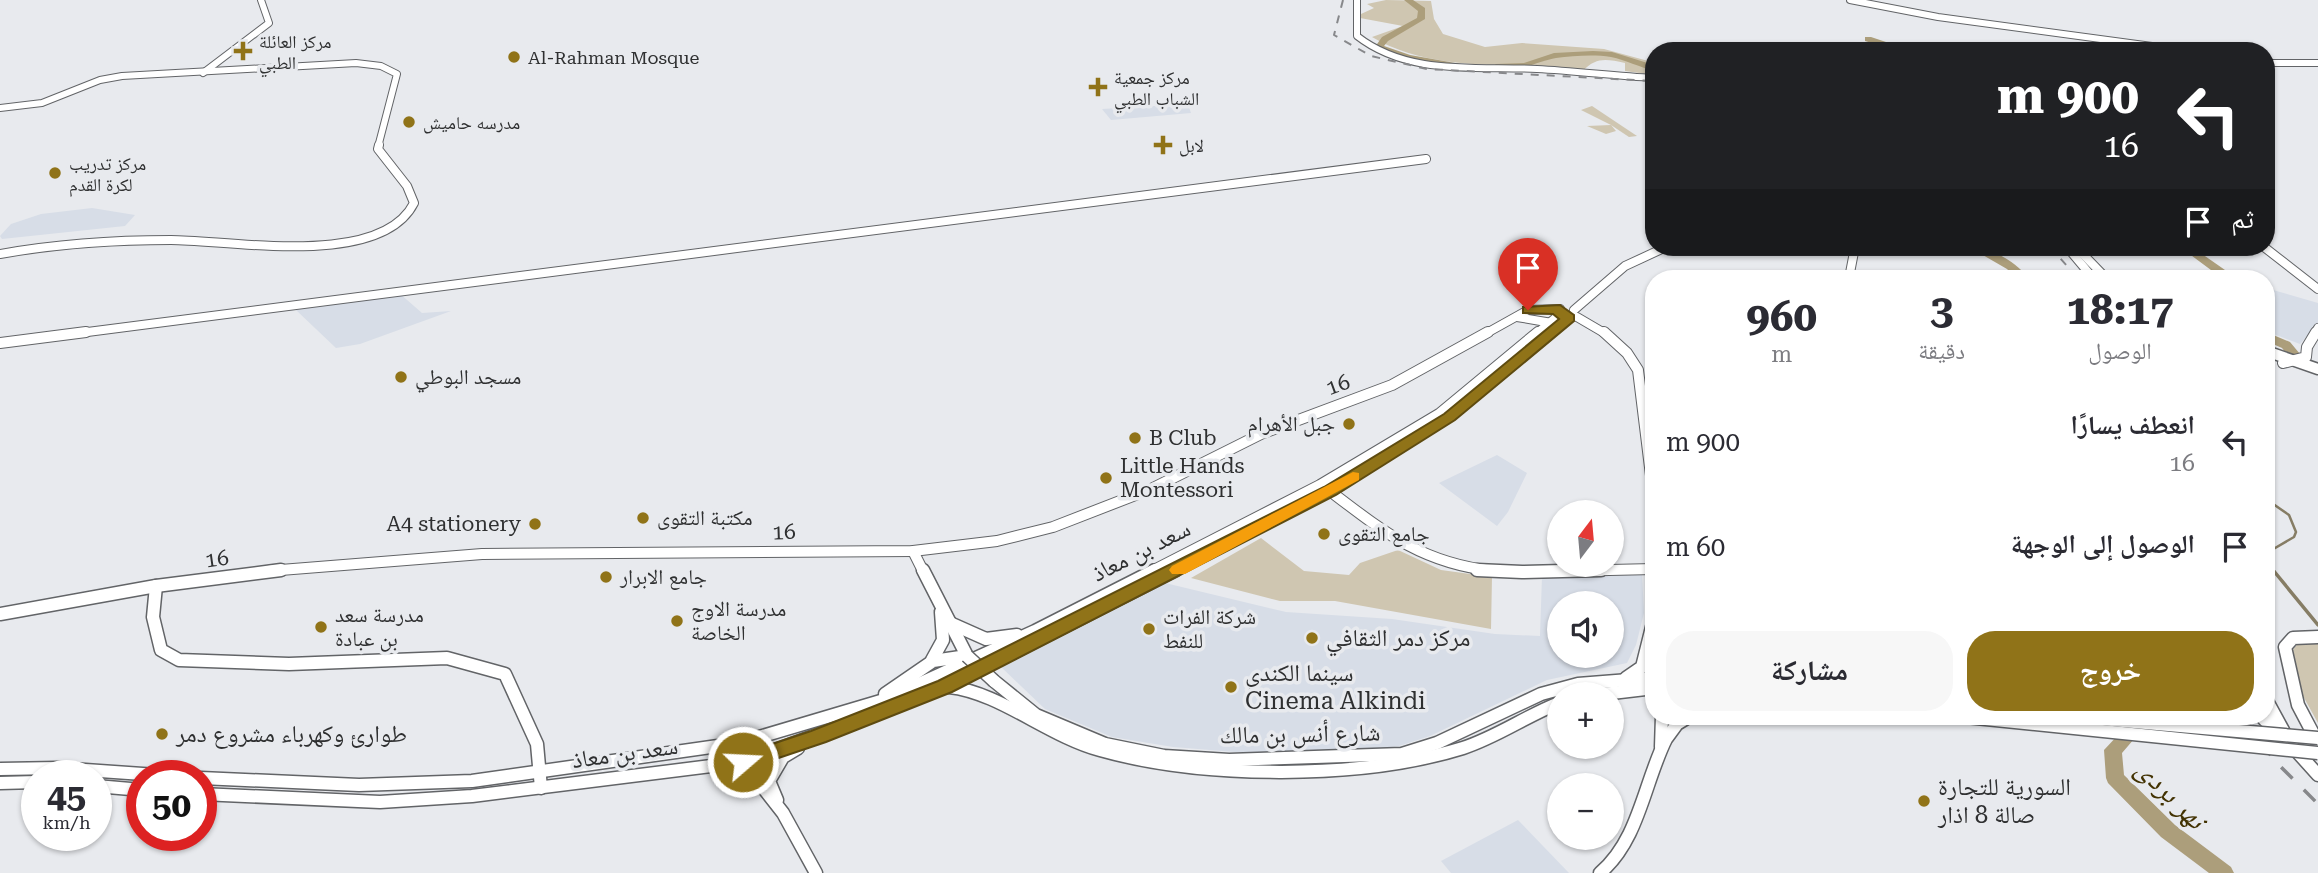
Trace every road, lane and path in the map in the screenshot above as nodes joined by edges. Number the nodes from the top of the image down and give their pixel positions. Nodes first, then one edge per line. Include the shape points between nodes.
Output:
1 (261, 0) edge
2 (1357, 0) edge
3 (1850, 0) edge
4 (2123, 42) edge
5 (2275, 63) edge
6 (2318, 63) edge
7 (203, 73) junction
8 (1645, 78) edge
9 (0, 108) edge
10 (0, 254) edge
11 (1647, 256) edge
12 (2075, 256) edge
13 (2085, 256) edge
14 (2275, 256) edge
15 (2087, 270) edge
16 (2098, 270) edge
17 (2318, 289) edge
18 (1521, 315) junction
19 (1565, 315) junction
20 (2318, 328) edge
21 (0, 341) edge
22 (2275, 357) edge
23 (2286, 361) junction
24 (2318, 372) edge
25 (1645, 427) edge
26 (1330, 491) junction
27 (913, 551) junction
28 (1645, 570) edge
29 (156, 586) junction
30 (941, 608) junction
31 (0, 614) edge
32 (950, 623) junction
33 (1035, 631) junction
34 (2315, 637) edge
35 (1645, 655) edge
36 (967, 656) junction
37 (932, 660) junction
38 (1625, 679) junction
39 (1645, 682) edge
40 (1645, 684) edge
41 (945, 687) junction
42 (1624, 689) edge
43 (870, 704) junction
44 (1547, 709) edge
45 (2275, 716) edge
46 (1662, 725) edge
47 (1675, 725) edge
48 (2044, 725) edge
49 (2166, 725) edge
50 (2270, 725) edge
51 (818, 736) junction
52 (2318, 741) edge
53 (739, 743) junction
54 (2291, 745) junction
55 (1661, 749) junction
56 (2318, 753) edge
57 (743, 762) junction
58 (0, 769) edge
59 (543, 772) junction
60 (126, 773) edge
61 (2318, 775) edge
62 (217, 779) edge
63 (21, 782) edge
64 (0, 783) edge
65 (541, 788) junction
66 (217, 795) edge
67 (782, 813) junction
68 (816, 873) edge
69 (1600, 873) edge

1 - 7 street via 269,23
2 - 8 main road via 1357,36 1395,56 1464,69 1534,68
3 - 4 street
5 - 6 street
7 - 9 main road via 108,78 42,103
7 - 10 main road via 356,63 390,69 399,82 384,117 378,149 407,186 413,208 378,233 325,245 250,247 167,240
11 - 19 street via 1625,266
12 - 15 main road
13 - 16 main road
14 - 17 street
18 - 19 street
18 - 19 street, 16 via 1534,308
18 - 27 street, 16 via 1392,385 1261,434 1151,489 1053,527 997,541
19 - 25 street via 1596,325 1632,359 1638,370
19 - 26 street, سعد بن معاذ via 1449,417
19 - 33 street, سعد بن معاذ via 1439,414 1320,485
20 - 23 street via 2306,357
21 - 21 street via 1426,159 827,234
22 - 23 main road
23 - 24 main road
26 - 28 street via 1398,542 1443,562 1498,571
26 - 41 street, سعد بن معاذ
27 - 29 street, 16 via 470,555 300,567
27 - 30 street, شارع أنس بن مالك
29 - 31 street, 16
29 - 59 street via 153,617 161,650 179,660 289,664 447,658 505,674 523,705
30 - 32 street, شارع أنس بن مالك
30 - 37 street via 943,640
32 - 33 street via 986,639
32 - 36 street, شارع أنس بن مالك
33 - 43 street, سعد بن معاذ
34 - 52 street via 2294,638 2286,647 2298,705
35 - 38 street via 1642,667
36 - 37 street
36 - 38 street, شارع أنس بن مالك, bridge via 1036,715 1105,744 1164,756 1229,760 1402,754 1437,743 1541,694
37 - 43 street
38 - 39 street, شارع أنس بن مالك
40 - 42 street, شارع أنس بن مالك
41 - 44 street, شارع أنس بن مالك via 970,688 1029,721 1101,751 1229,769 1405,762 1464,748
41 - 51 street, سعد بن معاذ
43 - 53 street, سعد بن معاذ
45 - 54 street
46 - 55 street
47 - 55 street
48 - 56 street, bridge
49 - 52 street, bridge
50 - 54 street
51 - 57 street, سعد بن معاذ
51 - 67 street via 783,757 769,781
53 - 57 street
53 - 59 street, سعد بن معاذ
54 - 61 street
55 - 69 street via 1620,854
57 - 65 street, سعد بن معاذ
57 - 67 street
58 - 60 street
59 - 62 street, سعد بن معاذ via 472,781 359,785
59 - 65 street
63 - 64 street
65 - 66 street, سعد بن معاذ via 380,802
67 - 68 street

